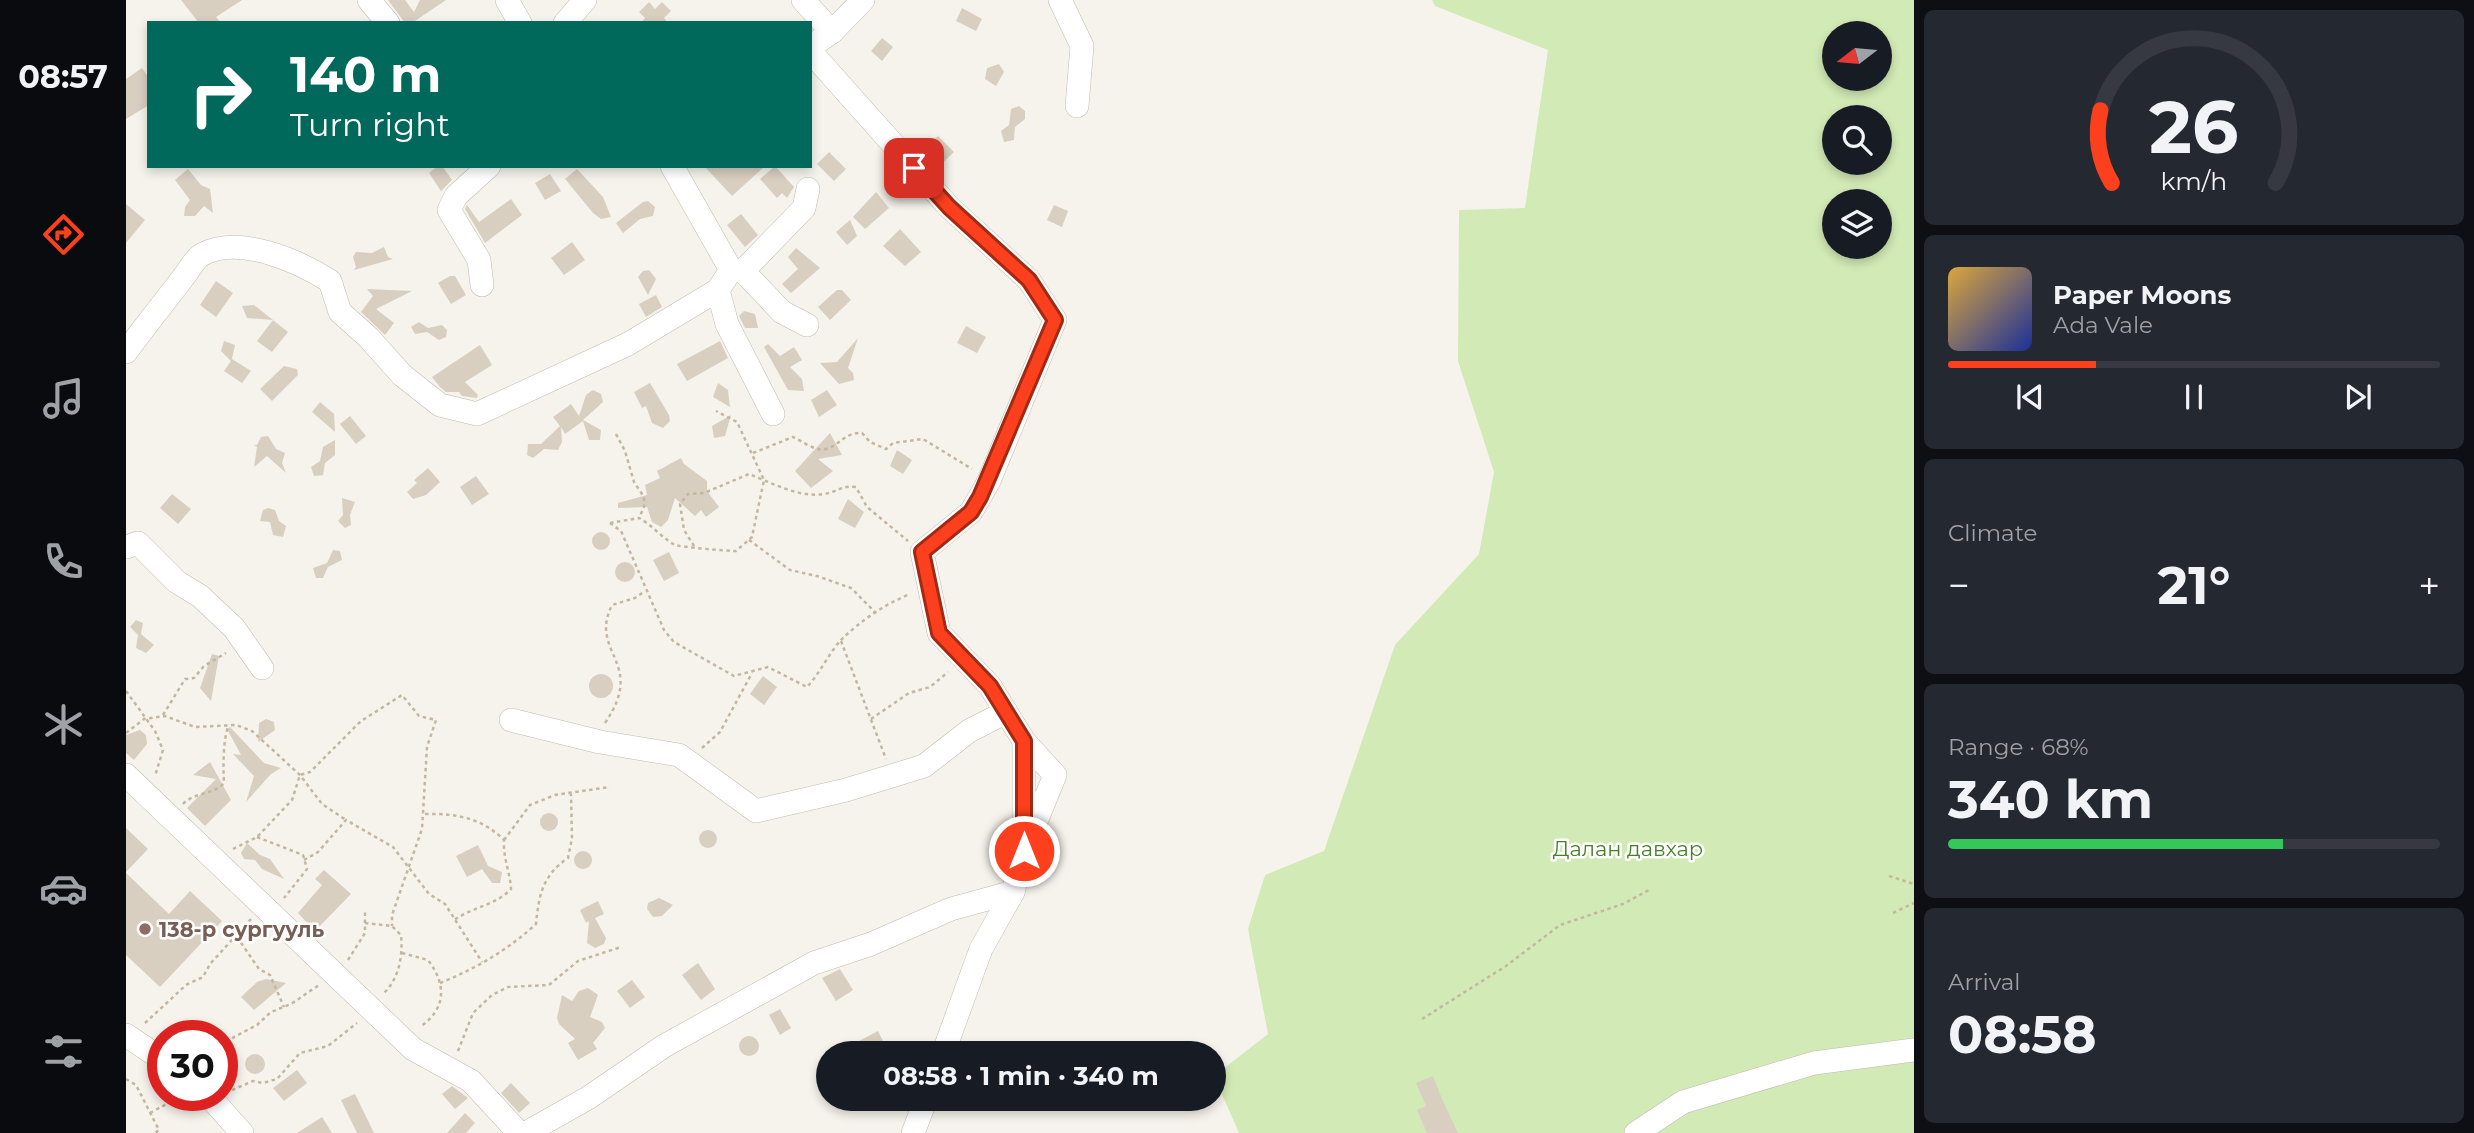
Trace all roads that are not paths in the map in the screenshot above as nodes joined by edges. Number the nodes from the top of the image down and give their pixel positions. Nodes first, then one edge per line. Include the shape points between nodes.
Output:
1 (369, 0) edge
2 (507, 0) edge
3 (585, 0) edge
4 (803, 0) edge
5 (863, 0) edge
6 (1060, 0) edge
7 (386, 21) edge
8 (519, 21) edge
9 (567, 21) edge
10 (832, 32) junction
11 (812, 47) edge
12 (812, 51) edge
13 (1077, 106) dead end
14 (487, 168) edge
15 (674, 168) edge
16 (808, 189) dead end
17 (737, 271) junction
18 (482, 285) dead end
19 (718, 290) junction
20 (807, 326) dead end
21 (126, 352) edge
22 (772, 414) dead end
23 (126, 547) edge
24 (262, 668) dead end
25 (1006, 712) junction
26 (511, 720) dead end
27 (1024, 741) junction
28 (127, 777) edge
29 (1024, 851) junction
30 (1013, 892) junction
31 (135, 1030) edge
32 (948, 1041) edge
33 (147, 1043) edge
34 (1914, 1050) edge
35 (228, 1111) edge
36 (921, 1111) edge
37 (242, 1133) edge
38 (519, 1133) edge
39 (526, 1133) edge
40 (913, 1133) edge
41 (1636, 1133) edge

1 - 7 street
2 - 8 street
3 - 9 street
4 - 10 street
5 - 10 street
6 - 13 street via 1082,46
10 - 11 street
12 - 25 street via 949,207 1029,280 1055,320 989,481 971,512 922,552 939,633 990,686
14 - 18 street via 456,196 449,210 480,260
15 - 17 street
16 - 17 street via 804,208
17 - 19 street
17 - 20 street via 782,312
19 - 21 street via 628,344 477,414 440,405 402,375 340,312 330,281 302,263 267,251 231,249 202,254
19 - 22 street via 727,324
23 - 24 street via 138,543 177,582 209,604
25 - 26 street via 969,731 924,766 756,811 679,754
25 - 27 street
27 - 29 street
27 - 29 street via 1055,775
28 - 38 street via 404,1040 471,1081
29 - 30 street
30 - 32 street via 982,949
30 - 39 street via 951,909 814,963 664,1046
31 - 33 street
34 - 41 street via 1814,1063 1684,1102
35 - 37 street
36 - 40 street

